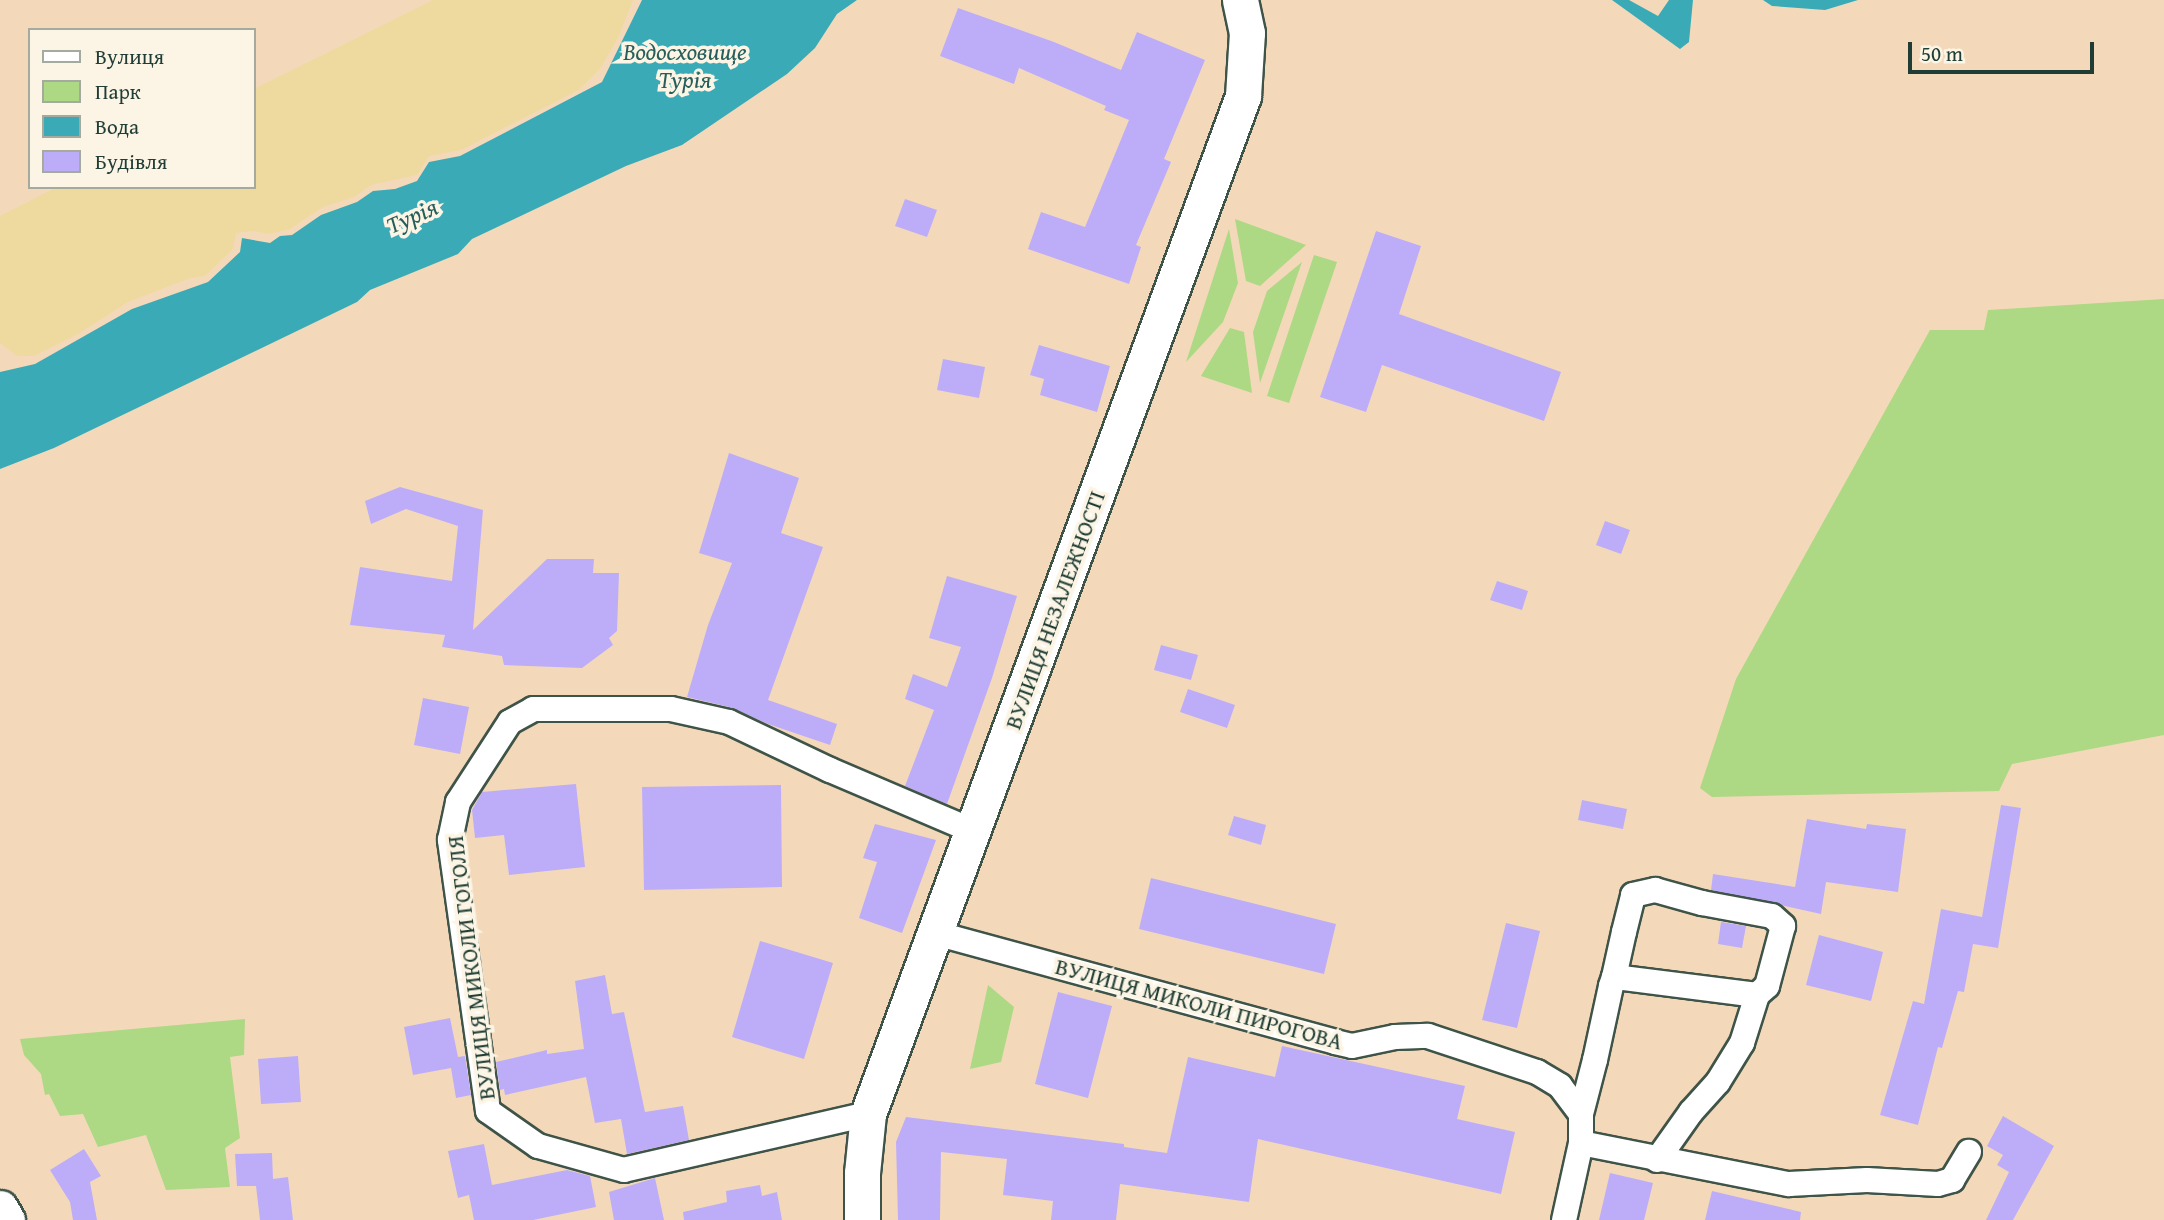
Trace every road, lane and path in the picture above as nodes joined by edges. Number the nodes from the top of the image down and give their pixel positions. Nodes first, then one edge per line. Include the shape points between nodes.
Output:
1 (1240, 0) edge
2 (973, 831) junction
3 (935, 933) junction
4 (1614, 977) junction
5 (1757, 995) junction
6 (868, 1114) junction
7 (1581, 1114) junction
8 (1581, 1143) junction
9 (1969, 1152) dead end
10 (1657, 1160) junction
11 (0, 1208) edge
12 (7, 1220) edge
13 (862, 1220) edge
14 (1564, 1220) edge

1 - 2 main road, ВУЛИЦЯ НЕЗАЛЕЖНОСТІ via 1247,33 1243,96
2 - 3 main road, ВУЛИЦЯ НЕЗАЛЕЖНОСТІ
2 - 6 street, ВУЛИЦЯ МИКОЛИ ГОГОЛЯ via 729,722 671,709 533,709 510,722 458,802 450,840 488,1111 538,1146 624,1170
3 - 6 main road, ВУЛИЦЯ НЕЗАЛЕЖНОСТІ
3 - 7 street, ВУЛИЦЯ МИКОЛИ ПИРОГОВА via 1352,1046 1428,1035 1537,1072 1560,1086
4 - 5 street
4 - 5 street via 1633,895 1655,890 1772,916 1783,926 1767,986
4 - 7 street
5 - 10 street via 1742,1043 1718,1082 1690,1112
6 - 13 main road, ВУЛИЦЯ НЕЗАЛЕЖНОСТІ
7 - 8 street
8 - 10 street
8 - 14 street
9 - 10 street via 1952,1180 1915,1184 1867,1180 1789,1184
11 - 12 main road

